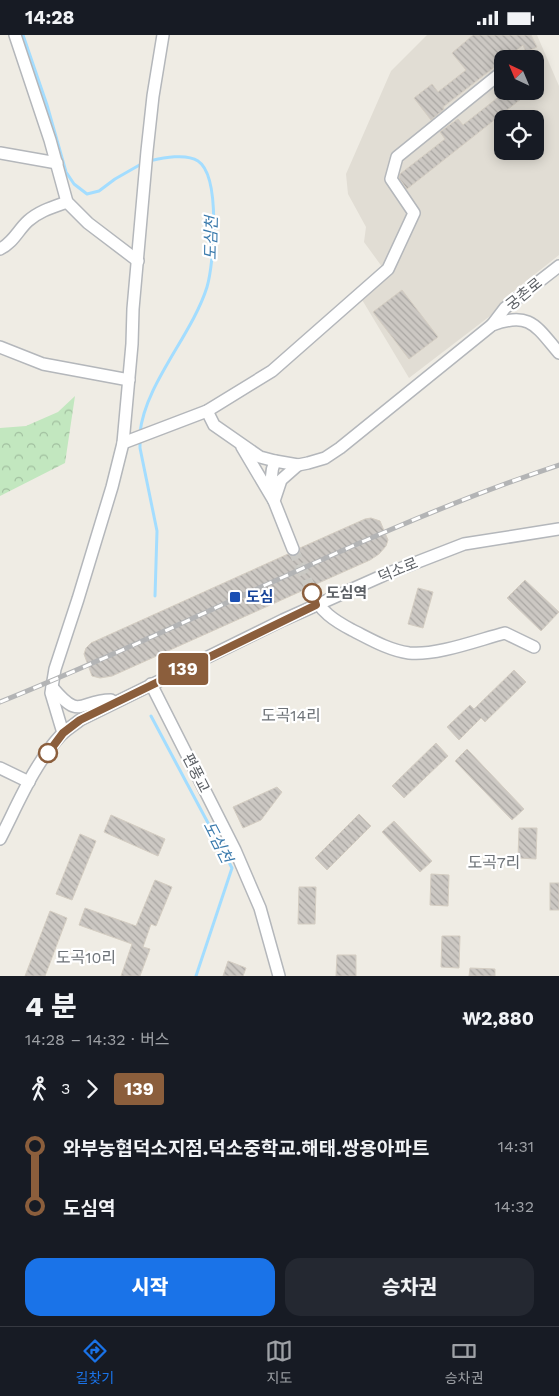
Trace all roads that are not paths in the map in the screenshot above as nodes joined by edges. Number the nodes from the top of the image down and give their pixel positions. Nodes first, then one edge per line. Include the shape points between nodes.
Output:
1 (15, 35) edge
2 (163, 35) edge
3 (494, 78) edge
4 (0, 153) edge
5 (57, 163) junction
6 (67, 202) junction
7 (0, 249) edge
8 (138, 261) junction
9 (559, 266) edge
10 (492, 325) junction
11 (0, 347) edge
12 (559, 353) edge
13 (129, 380) junction
14 (207, 411) junction
15 (123, 443) junction
16 (241, 444) junction
17 (275, 461) junction
18 (298, 465) junction
19 (274, 501) junction
20 (559, 529) edge
21 (293, 549) tunnel mouth
22 (312, 592) tunnel mouth
23 (316, 605) junction
24 (534, 647) dead end
25 (151, 684) junction
26 (52, 687) junction
27 (121, 699) junction
28 (63, 733) junction
29 (0, 768) edge
30 (28, 782) junction
31 (0, 839) edge
32 (279, 976) edge

1 - 5 street
2 - 8 street via 153,96
3 - 14 street via 397,157 391,179 414,213 388,269 272,371
4 - 5 street
5 - 6 street
6 - 7 street via 43,211 27,222 16,237
6 - 8 street via 88,223
8 - 13 street
9 - 10 street, 궁촌로 via 505,308
10 - 12 street via 510,319 534,324
10 - 18 street via 340,448 325,458
11 - 13 street via 43,364
13 - 15 street
14 - 15 street
14 - 16 street via 214,425
15 - 26 street
16 - 17 street via 260,457
16 - 19 street
17 - 18 street
17 - 19 street via 270,481
18 - 19 street via 281,480
19 - 21 street
20 - 23 street, 덕소로 via 464,544
22 - 23 street
23 - 24 street via 340,623 383,646 409,653 440,651 505,633
23 - 25 street, 덕소로
25 - 27 street, 덕소로
25 - 32 street, 편풍교 via 235,850 256,900
26 - 27 street via 62,699 80,708 106,699
26 - 28 street
27 - 28 street, 덕소로 via 80,720
28 - 30 street, 덕소로
29 - 30 street
30 - 31 street, 덕소로

